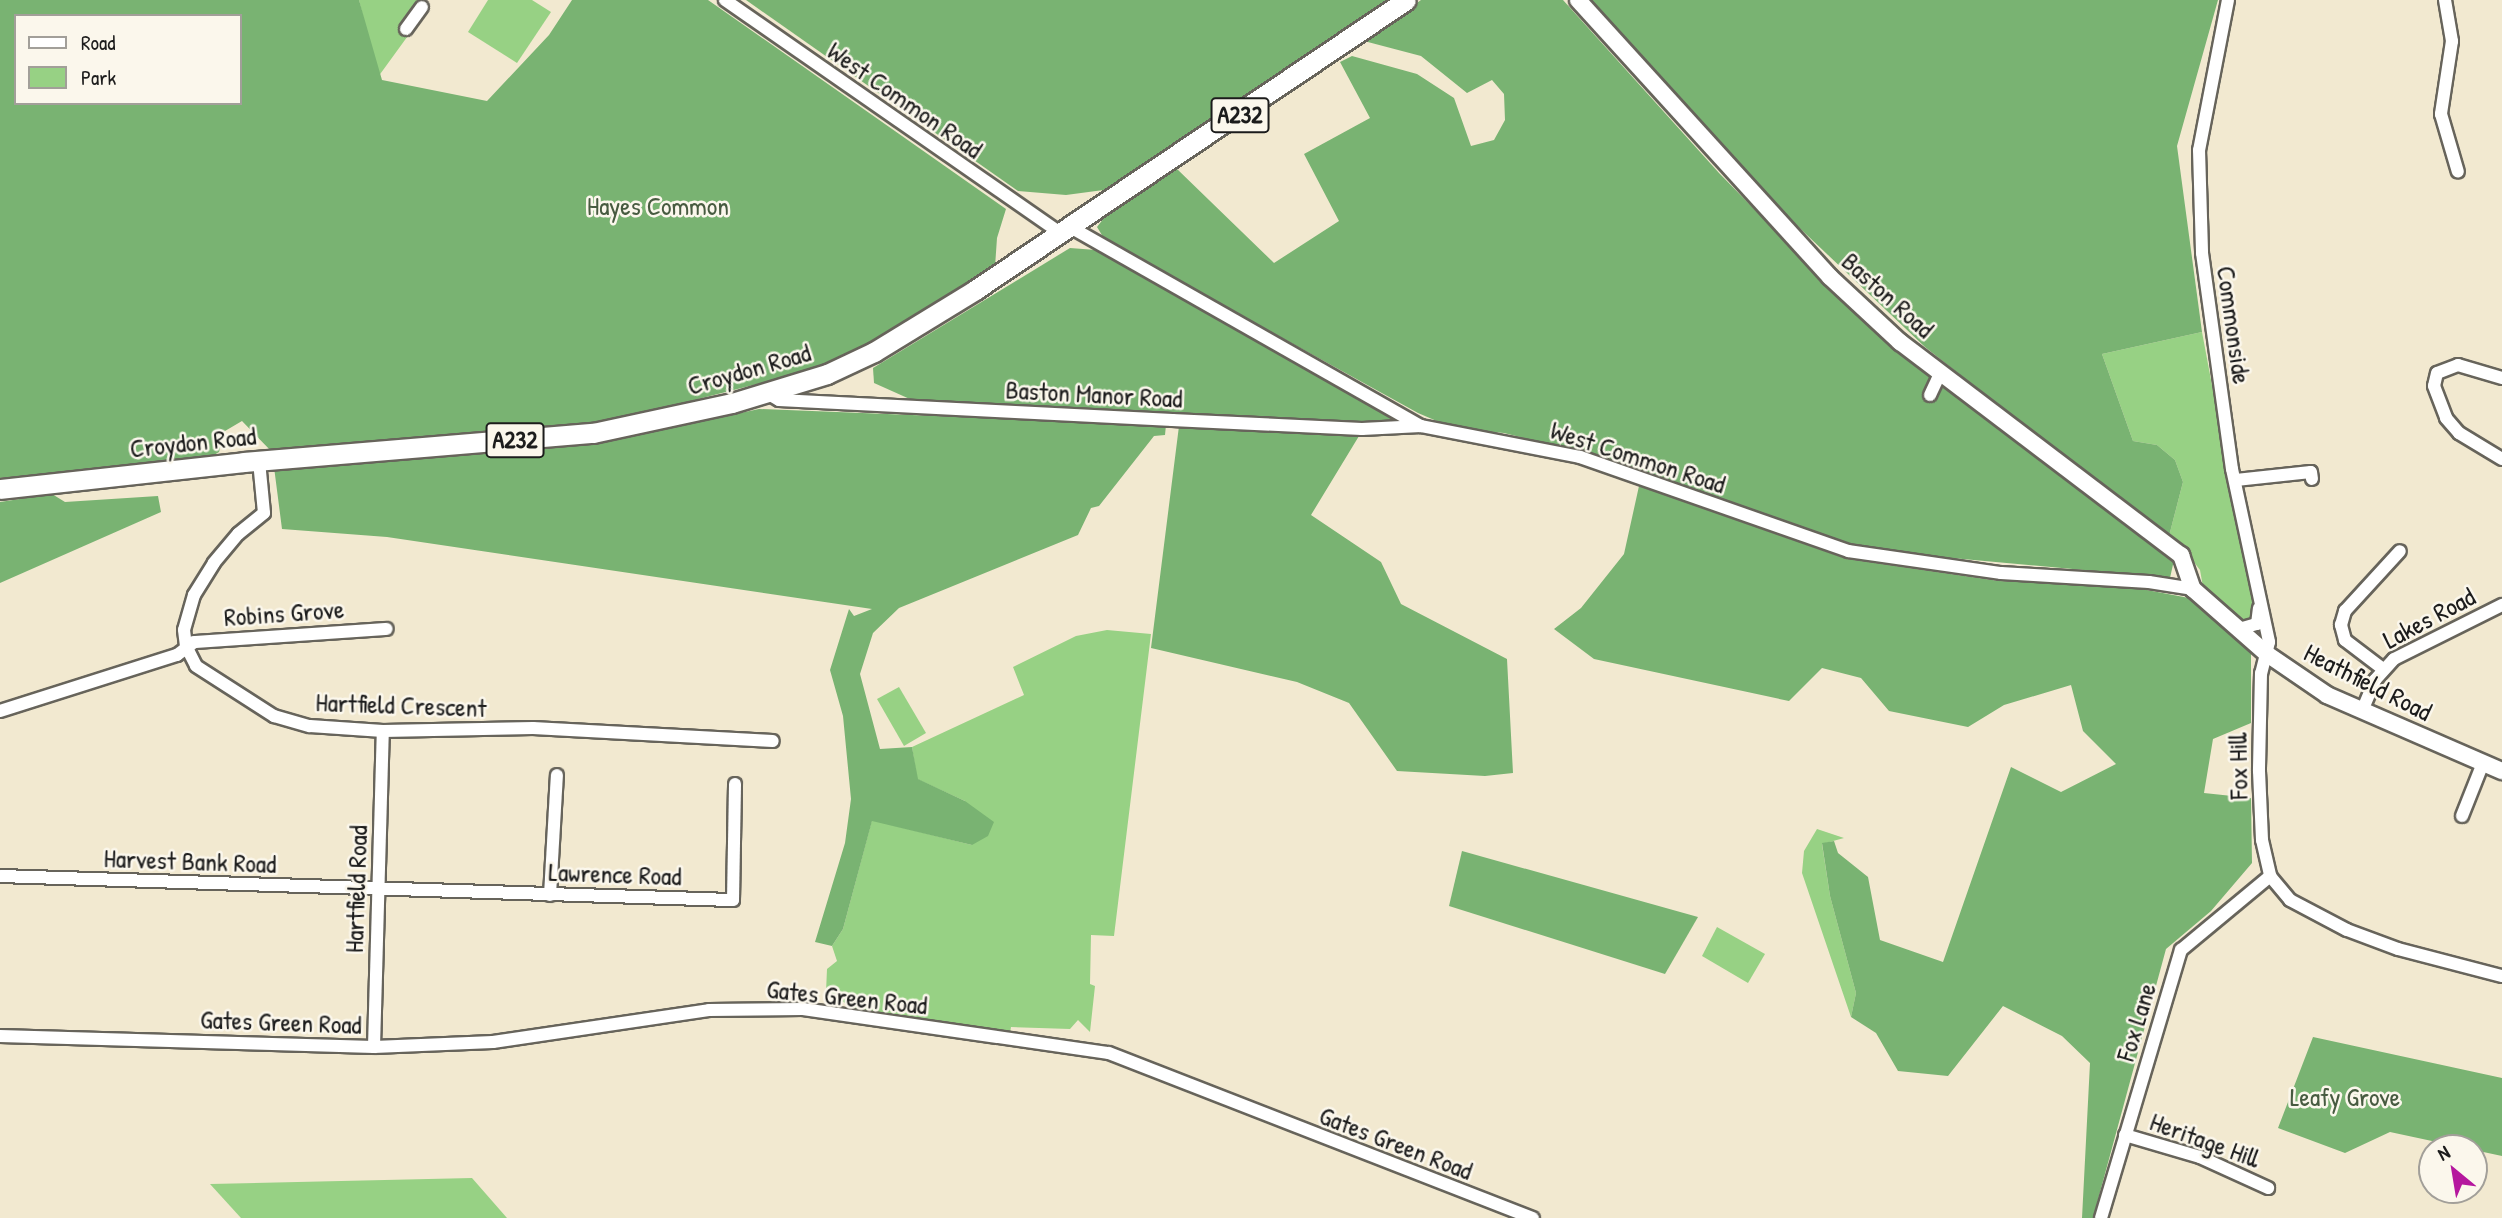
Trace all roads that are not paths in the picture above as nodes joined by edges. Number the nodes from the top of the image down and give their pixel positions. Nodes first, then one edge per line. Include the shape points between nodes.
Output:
1 (725, 0) edge
2 (1406, 0) edge
3 (1577, 0) edge
4 (2228, 0) edge
5 (2445, 0) edge
6 (422, 7) dead end
7 (407, 29) dead end
8 (2458, 172) dead end
9 (1067, 231) junction
10 (1940, 374) junction
11 (2502, 378) edge
12 (767, 393) junction
13 (1930, 395) dead end
14 (1421, 426) junction
15 (2502, 459) edge
16 (259, 461) junction
17 (2312, 479) dead end
18 (2236, 480) junction
19 (0, 489) edge
20 (2400, 551) dead end
21 (2193, 589) junction
22 (2260, 601) junction
23 (2502, 606) edge
24 (387, 629) dead end
25 (2239, 629) junction
26 (186, 646) junction
27 (2267, 654) junction
28 (2383, 669) junction
29 (0, 711) edge
30 (2362, 711) junction
31 (383, 731) junction
32 (773, 741) dead end
33 (2483, 763) junction
34 (2502, 771) edge
35 (557, 775) dead end
36 (735, 784) dead end
37 (2462, 816) dead end
38 (0, 876) edge
39 (2270, 876) junction
40 (379, 890) junction
41 (550, 895) junction
42 (2502, 976) edge
43 (0, 1036) edge
44 (373, 1047) junction
45 (2126, 1135) junction
46 (2269, 1188) dead end
47 (1533, 1218) edge
48 (2101, 1218) edge

1 - 9 street, West Common Road
2 - 9 highway, Croydon Road / A232
3 - 10 main road, Baston Road via 1830,276
4 - 18 street, Commonside via 2199,150 2205,300
5 - 8 street via 2452,41 2441,114
6 - 7 street
9 - 12 highway, Croydon Road / A232 via 867,356
9 - 14 street, West Common Road
10 - 13 street
10 - 21 main road, Baston Road via 2181,555
11 - 15 street via 2458,365 2437,373 2434,386 2446,418 2459,433
12 - 14 street, Baston Manor Road via 779,400 1362,429
12 - 16 highway, Croydon Road / A232 via 593,433
14 - 21 street, West Common Road via 1580,457 1848,551 2001,573
16 - 19 highway, Croydon Road / A232
16 - 26 street via 264,513 238,534 194,595 184,630
17 - 18 street via 2311,472
18 - 22 street, Commonside
20 - 28 street via 2345,611 2341,625 2345,640
21 - 25 main road, Heathfield Road
22 - 25 street via 2258,624
22 - 27 street, Commonside via 2269,642
23 - 28 street, Lakes Road via 2408,651
24 - 26 street, Robins Grove
25 - 27 main road, Heathfield Road
26 - 29 street via 177,655
26 - 31 street, Hartfield Crescent via 196,666 274,716 310,726
27 - 30 main road, Heathfield Road via 2316,688
27 - 39 street, Fox Hill via 2261,673 2259,771 2262,840
28 - 30 street, Lakes Road
30 - 33 main road, Heathfield Road
31 - 32 street, Hartfield Crescent via 533,728
31 - 40 street, Hartfield Road
33 - 34 main road, Heathfield Road
33 - 37 street
35 - 41 street
36 - 41 street, Lawrence Road via 733,900
38 - 40 street, Harvest Bank Road
39 - 42 street via 2290,900 2347,930 2398,949
39 - 45 street, Fox Lane via 2181,950
40 - 41 street, Lawrence Road
40 - 44 street, Hartfield Road
43 - 44 street, Gates Green Road
44 - 47 street, Gates Green Road via 493,1042 709,1010 803,1009 1106,1052
45 - 46 street, Heritage Hill via 2200,1157
45 - 48 street, Fox Lane

